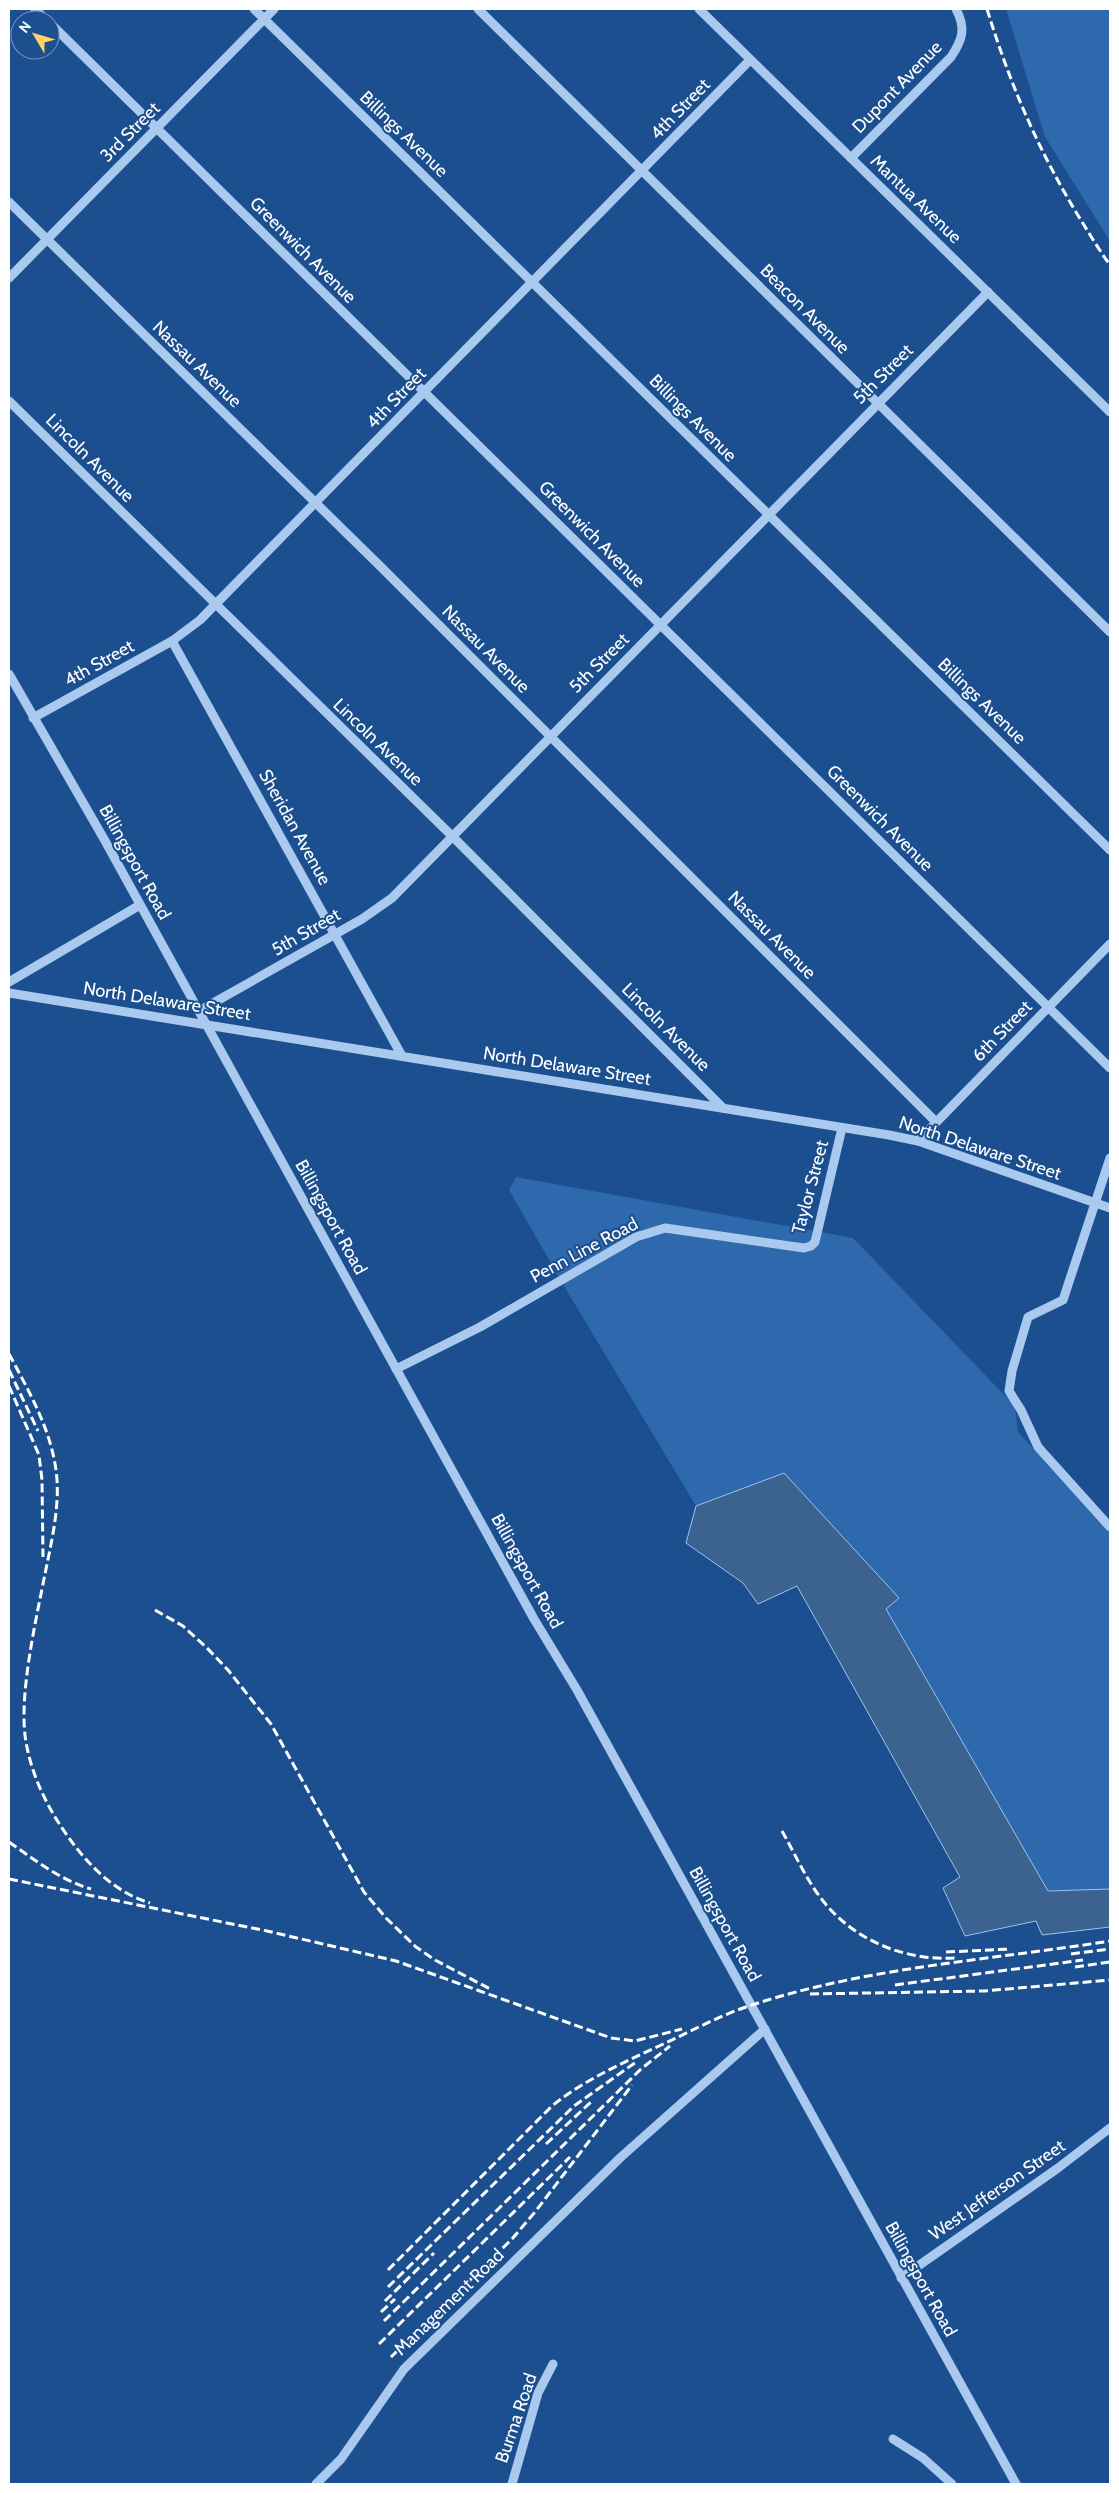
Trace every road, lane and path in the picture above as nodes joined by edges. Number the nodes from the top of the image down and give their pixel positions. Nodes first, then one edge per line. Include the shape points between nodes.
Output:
1 (254, 9) edge
2 (274, 9) edge
3 (478, 9) edge
4 (699, 9) edge
5 (956, 9) edge
6 (264, 19) junction
7 (60, 34) edge
8 (750, 60) junction
9 (156, 128) junction
10 (851, 158) junction
11 (642, 170) junction
12 (9, 202) edge
13 (46, 239) junction
14 (9, 278) edge
15 (532, 282) junction
16 (988, 292) junction
17 (424, 392) junction
18 (9, 401) edge
19 (877, 403) junction
20 (1110, 412) edge
21 (316, 503) junction
22 (768, 515) junction
23 (216, 605) junction
24 (660, 624) junction
25 (1110, 632) edge
26 (172, 640) junction
27 (9, 674) edge
28 (12, 688) edge
29 (33, 718) junction
30 (549, 736) junction
31 (452, 836) junction
32 (1110, 850) edge
33 (140, 905) junction
34 (336, 934) junction
35 (1110, 944) edge
36 (9, 982) edge
37 (9, 993) edge
38 (1049, 1007) junction
39 (199, 1011) junction
40 (206, 1023) junction
41 (402, 1056) junction
42 (1110, 1068) edge
43 (723, 1108) junction
44 (936, 1122) junction
45 (842, 1128) junction
46 (918, 1141) junction
47 (1110, 1158) edge
48 (1096, 1203) junction
49 (1110, 1208) edge
50 (804, 1248) joint
51 (396, 1369) junction
52 (1110, 1527) edge
53 (765, 2029) junction
54 (1110, 2128) edge
55 (901, 2278) junction
56 (553, 2364) dead end
57 (893, 2439) dead end
58 (316, 2484) edge
59 (512, 2484) edge
60 (952, 2484) edge
61 (1016, 2484) edge

1 - 6 street, Billings Avenue
2 - 6 street, 3rd Street
3 - 11 street, Beacon Avenue
4 - 8 street, Mantua Avenue
5 - 10 street, Dupont Avenue via 964,31 951,57
6 - 9 street, 3rd Street
6 - 15 street, Billings Avenue
7 - 9 street, Greenwich Avenue
8 - 10 street, Mantua Avenue
8 - 11 street, 4th Street
9 - 13 street, 3rd Street
9 - 17 street, Greenwich Avenue
10 - 16 street, Mantua Avenue
11 - 15 street, 4th Street
11 - 19 street, Beacon Avenue
12 - 13 street, Nassau Avenue
13 - 14 street, 3rd Street
13 - 21 street, Nassau Avenue
15 - 17 street, 4th Street
15 - 22 street, Billings Avenue
16 - 19 street, 5th Street
16 - 20 street, Mantua Avenue
17 - 21 street, 4th Street
17 - 24 street, Greenwich Avenue
18 - 23 street, Lincoln Avenue
19 - 22 street, 5th Street
19 - 25 street, Beacon Avenue
21 - 23 street, 4th Street
21 - 30 street, Nassau Avenue
22 - 24 street, 5th Street
22 - 32 street, Billings Avenue
23 - 26 street, 4th Street
23 - 31 street, Lincoln Avenue
24 - 30 street, 5th Street
24 - 38 street, Greenwich Avenue
26 - 29 street, 4th Street
26 - 34 street, Sheridan Avenue
27 - 28 street, Billingsport Road
28 - 29 street, Billingsport Road
29 - 33 street, Billingsport Road
30 - 31 street, 5th Street
30 - 44 street, Nassau Avenue
31 - 34 street, 5th Street via 392,898
31 - 43 street, Lincoln Avenue
33 - 36 street
33 - 39 street, Billingsport Road
34 - 39 street, 5th Street
34 - 41 street, Sheridan Avenue
35 - 38 street, 6th Street
37 - 40 street, North Delaware Street
38 - 42 street, Greenwich Avenue
38 - 44 street, 6th Street
39 - 40 street, Billingsport Road
40 - 41 street, North Delaware Street
40 - 51 street, Billingsport Road
41 - 43 street, North Delaware Street
43 - 45 street, North Delaware Street
44 - 46 street, 6th Street
45 - 46 street, North Delaware Street
45 - 50 street, Taylor Street via 815,1242
46 - 48 street, North Delaware Street
47 - 48 street
48 - 49 street, North Delaware Street
48 - 52 street via 1063,1300 1028,1316 1009,1391 1022,1410 1038,1447
50 - 51 street, Penn Line Road via 665,1228 636,1237 480,1327
51 - 53 street, Billingsport Road
53 - 55 street, Billingsport Road
53 - 58 street, Management Road via 621,2156 404,2369 341,2459
54 - 55 street, West Jefferson Street
55 - 61 street, Billingsport Road
56 - 59 street, Burma Road via 538,2393
57 - 60 street via 924,2458

